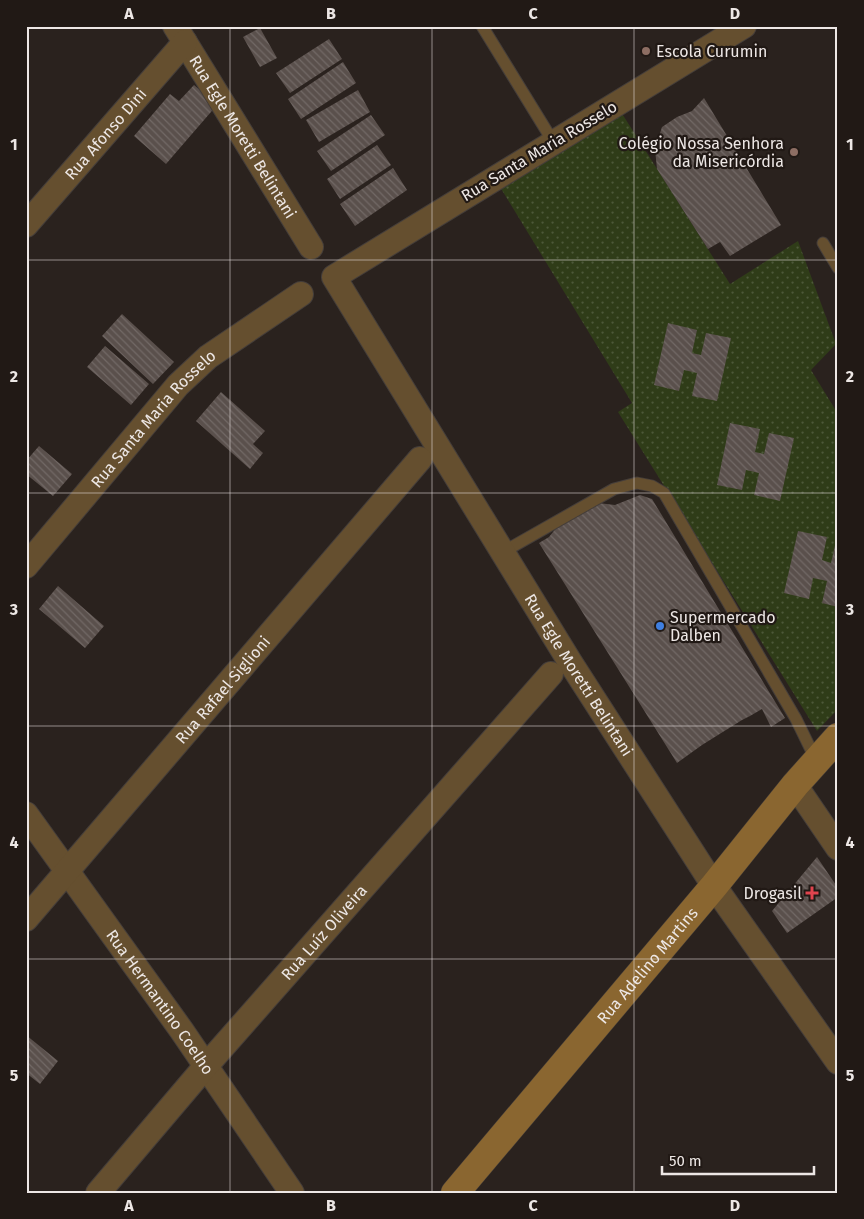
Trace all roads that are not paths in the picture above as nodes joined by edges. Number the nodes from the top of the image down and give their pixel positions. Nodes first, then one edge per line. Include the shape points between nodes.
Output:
1 (482, 26) edge
2 (744, 26) edge
3 (180, 34) edge
4 (554, 142) junction
5 (26, 225) edge
6 (823, 242) dead end
7 (311, 246) dead end
8 (838, 268) edge
9 (334, 277) joint
10 (301, 294) dead end
11 (420, 459) dead end
12 (503, 552) junction
13 (26, 566) edge
14 (551, 674) dead end
15 (838, 737) edge
16 (817, 761) junction
17 (795, 785) junction
18 (26, 814) edge
19 (838, 848) edge
20 (67, 871) junction
21 (714, 886) junction
22 (26, 919) edge
23 (838, 1062) edge
24 (205, 1067) junction
25 (98, 1193) edge
26 (292, 1193) edge
27 (454, 1193) edge

1 - 4 lane
2 - 4 street, Rua Santa Maria Rosselo
3 - 5 street, Rua Afonso Dini
3 - 7 street, Rua Egle Moretti Belintani
4 - 9 street, Rua Santa Maria Rosselo
6 - 8 lane
9 - 12 street, Rua Egle Moretti Belintani
10 - 13 street, Rua Santa Maria Rosselo via 208,357 178,385
11 - 20 street, Rua Rafael Siglioni
12 - 16 lane via 614,489 637,483 664,493 796,719
12 - 21 street, Rua Egle Moretti Belintani
14 - 24 street, Rua Luíz Oliveira
15 - 16 main road, Rua Adelino Martins
16 - 17 main road, Rua Adelino Martins
17 - 19 street
17 - 21 main road, Rua Adelino Martins
18 - 20 street, Rua Hermantino Coelho
20 - 22 street, Rua Rafael Siglioni
20 - 24 street, Rua Hermantino Coelho
21 - 23 street, Rua Egle Moretti Belintani
21 - 27 main road, Rua Adelino Martins
24 - 25 street, Rua Luíz Oliveira
24 - 26 street, Rua Hermantino Coelho

